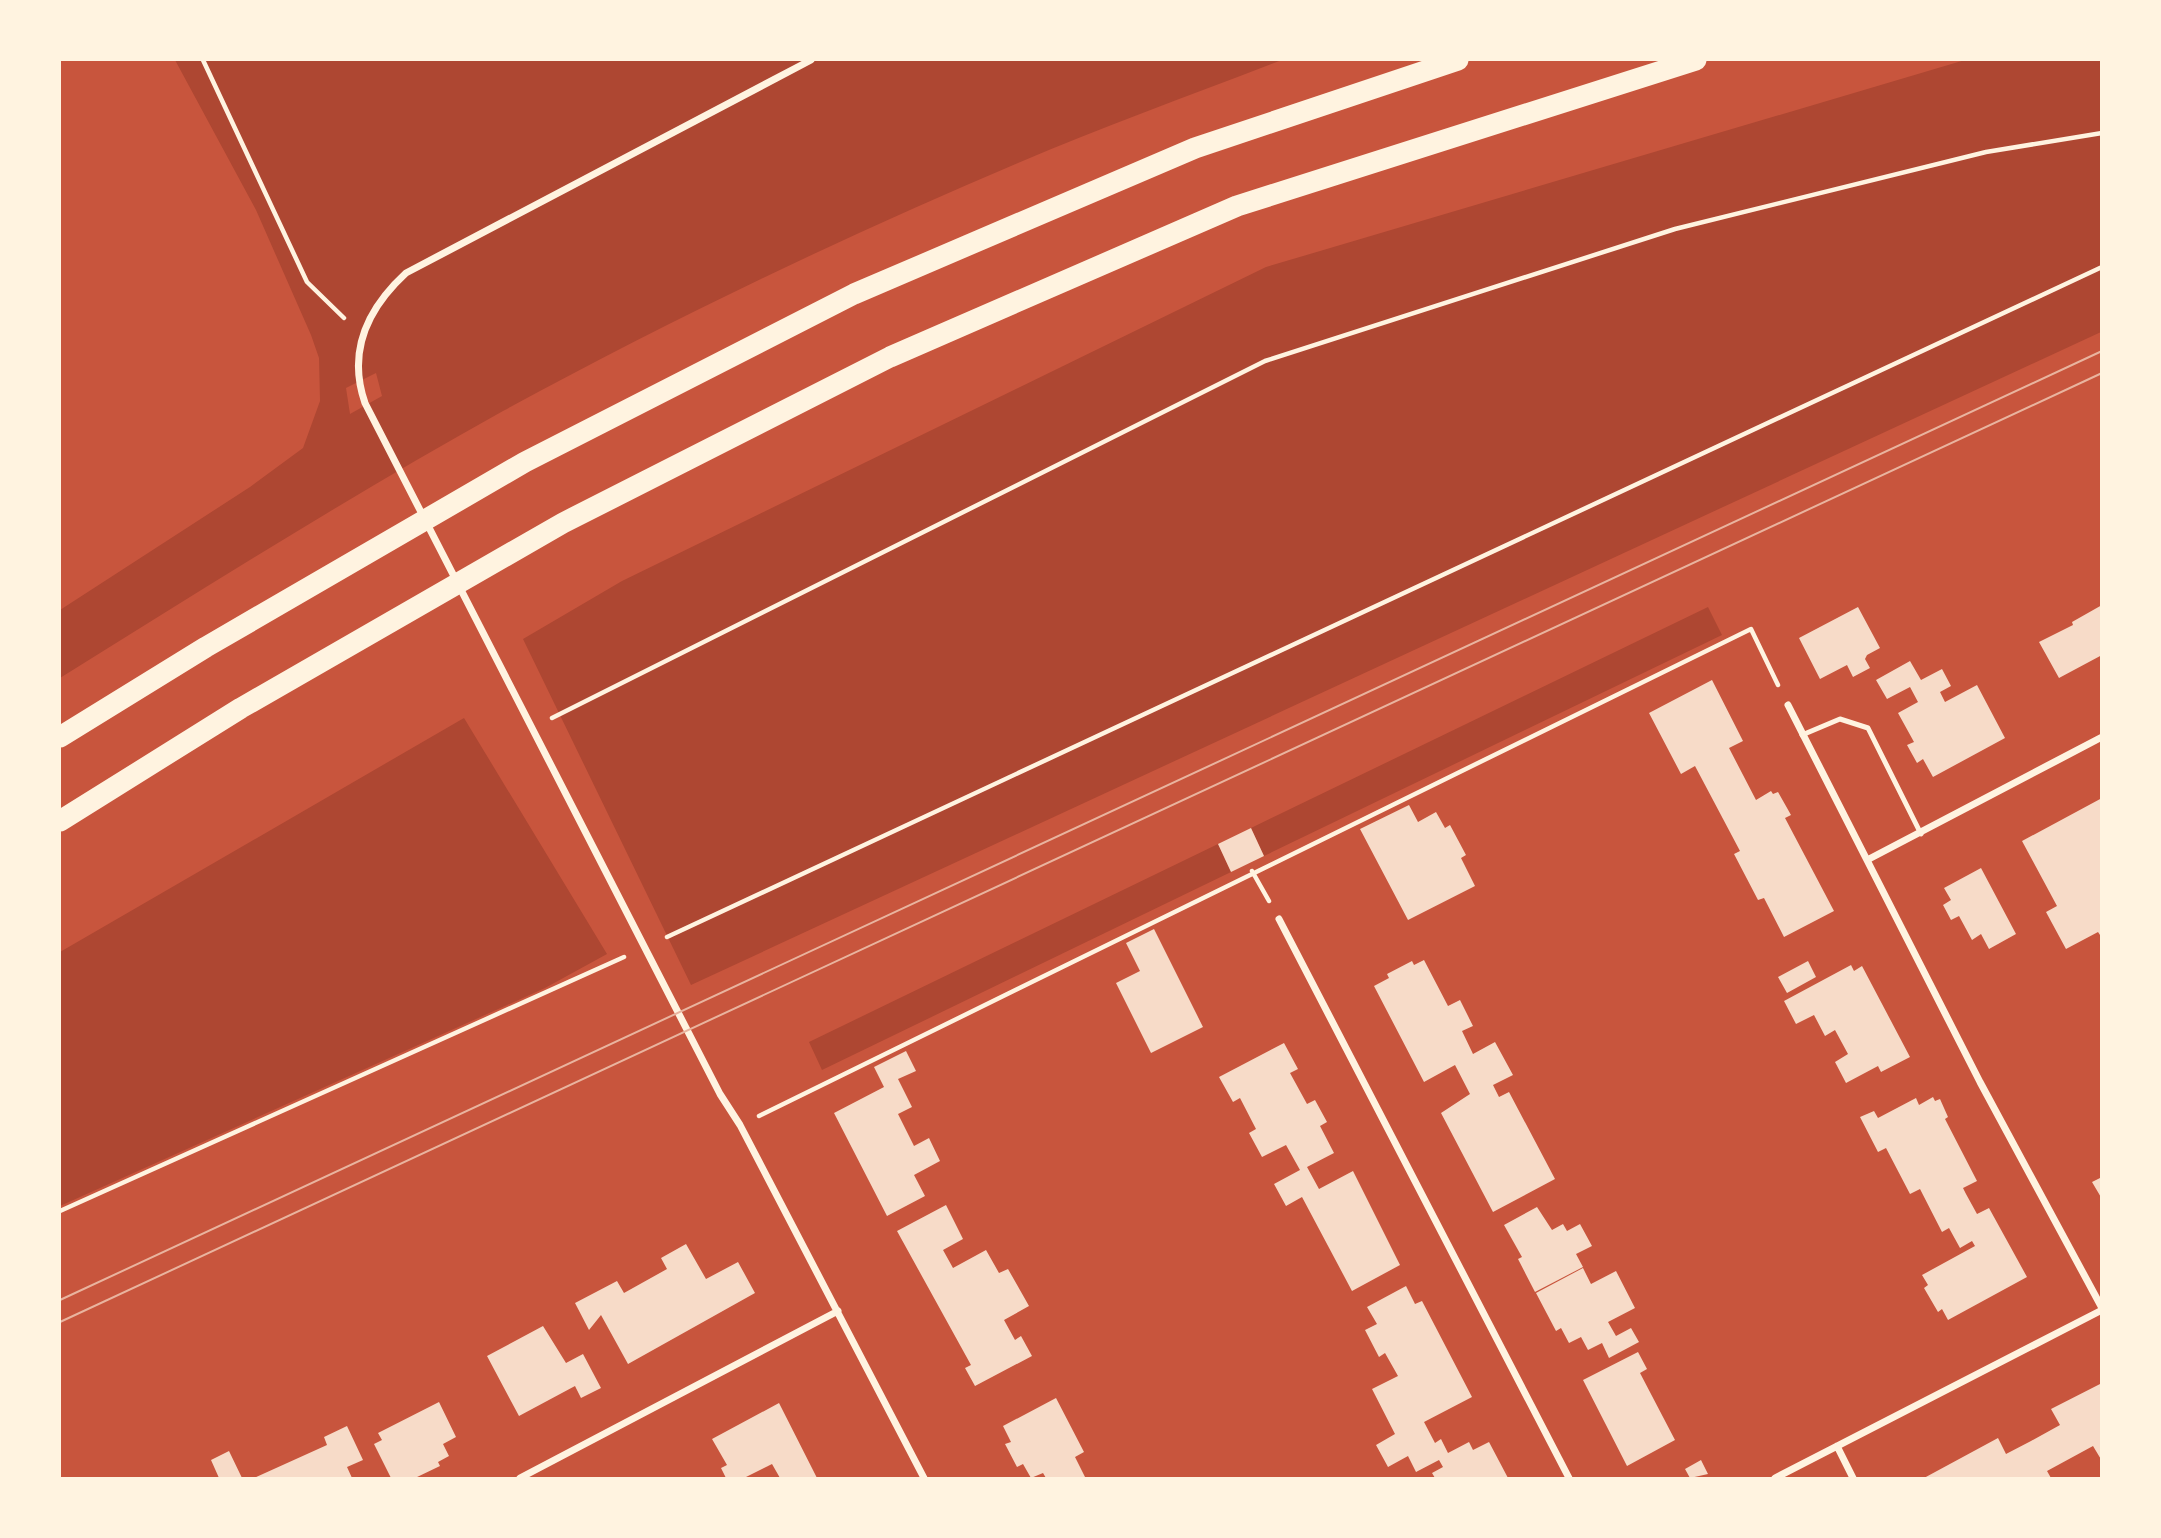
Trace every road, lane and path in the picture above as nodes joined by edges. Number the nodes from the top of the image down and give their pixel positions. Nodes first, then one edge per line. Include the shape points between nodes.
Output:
1 (203, 60) edge
2 (811, 60) edge
3 (1458, 60) edge
4 (1696, 60) edge
5 (2102, 133) edge
6 (2102, 267) edge
7 (362, 336) junction
8 (1788, 705) joint
9 (532, 729) junction
10 (1802, 735) junction
11 (60, 737) edge
12 (2102, 737) edge
13 (60, 821) edge
14 (1921, 834) junction
15 (1869, 859) junction
16 (1252, 871) junction
17 (1279, 919) joint
18 (645, 948) junction
19 (614, 962) dead end
20 (740, 1125) junction
21 (60, 1211) edge
22 (2102, 1309) edge
23 (838, 1311) junction
24 (1836, 1446) junction
25 (520, 1479) edge
26 (924, 1479) edge
27 (1569, 1479) edge
28 (1775, 1479) edge
29 (1853, 1479) edge

1 - 7 path via 307,282
2 - 7 street via 420,263 382,296
3 - 11 highway via 1195,148 854,294 525,462
4 - 13 highway via 1237,206 890,358 563,523 241,708
5 - 9 path via 1986,152 1675,229 1265,361
6 - 18 path
7 - 9 street via 358,368 365,403
8 - 10 street
8 - 16 path via 1751,629
9 - 18 street
10 - 14 lane via 1840,719 1868,728
10 - 15 street
12 - 14 street
14 - 15 street
15 - 22 street via 1980,1082
16 - 17 path
16 - 20 path
17 - 27 street
18 - 20 street
19 - 21 path
20 - 23 street
22 - 24 street
23 - 25 street
23 - 26 street
24 - 28 street
24 - 29 street

